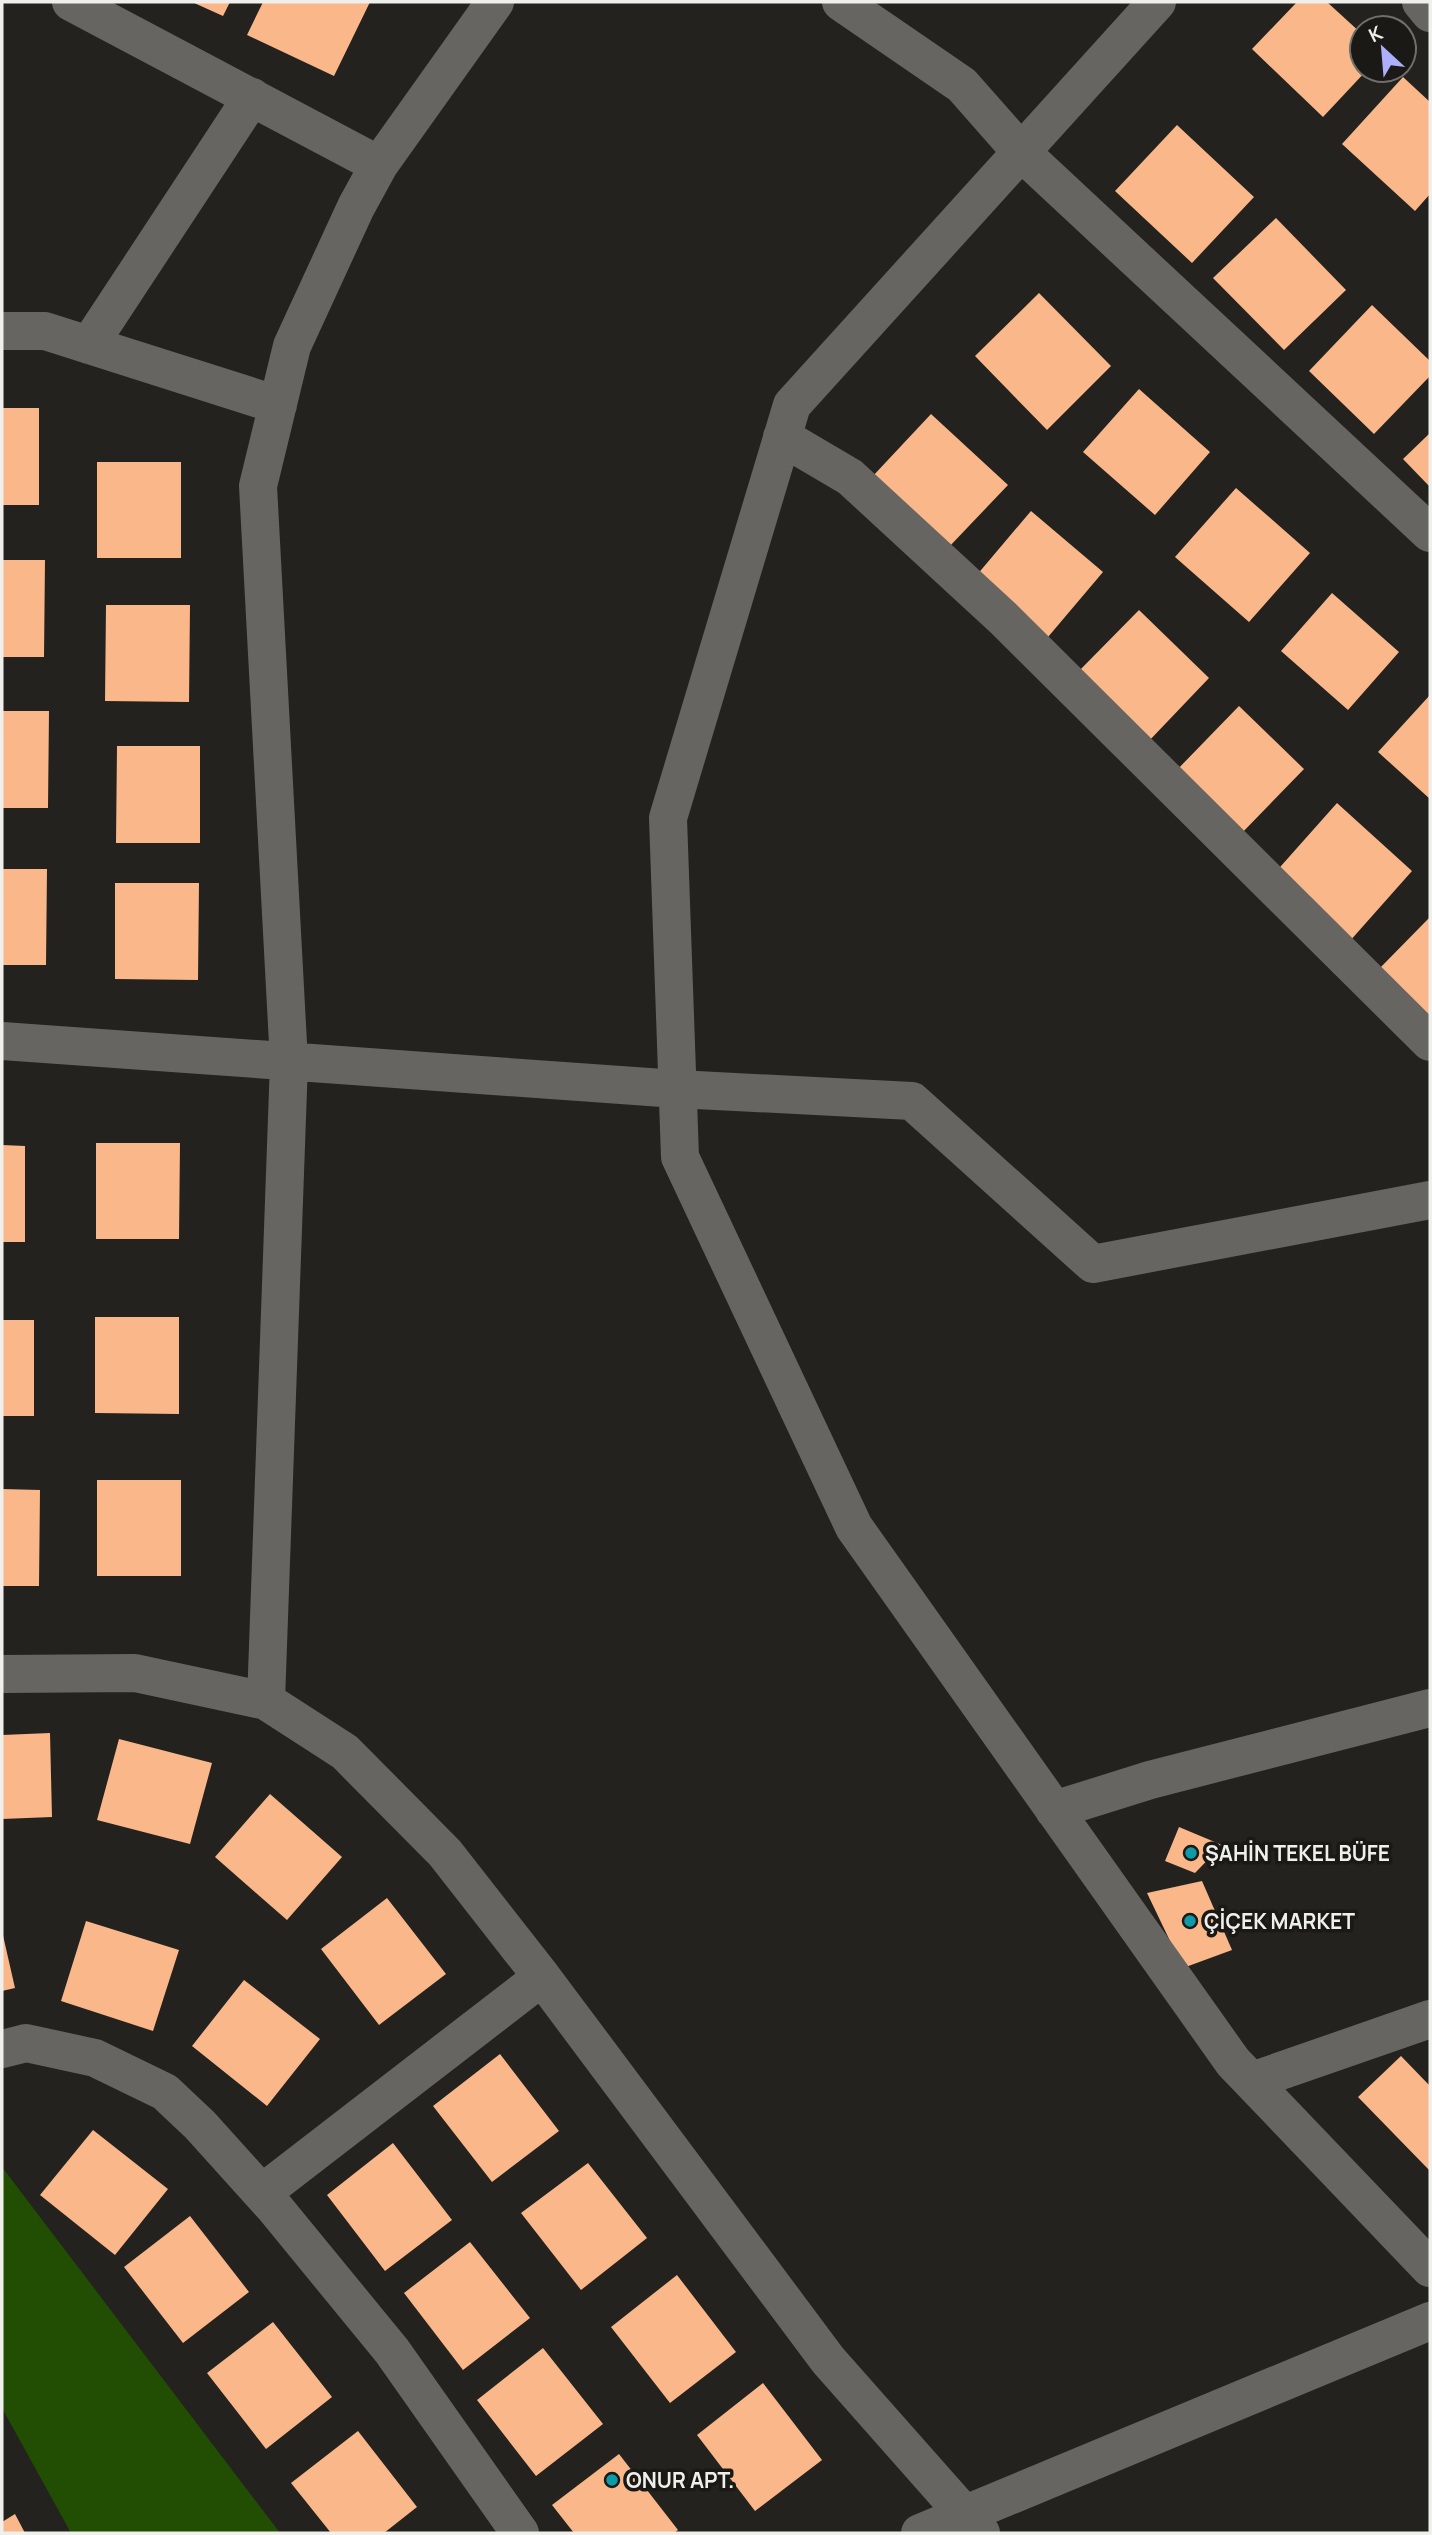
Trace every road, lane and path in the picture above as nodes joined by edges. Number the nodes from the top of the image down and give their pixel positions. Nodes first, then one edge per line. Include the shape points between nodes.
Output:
1 (71, 2) edge
2 (495, 2) edge
3 (841, 2) edge
4 (1157, 2) edge
5 (1421, 2) edge
6 (1430, 13) edge
7 (252, 97) junction
8 (1021, 152) junction
9 (379, 165) junction
10 (2, 331) edge
11 (89, 345) junction
12 (278, 405) junction
13 (782, 437) junction
14 (1430, 533) edge
15 (2, 1041) edge
16 (1430, 1042) edge
17 (289, 1062) junction
18 (677, 1089) junction
19 (1430, 1200) edge
20 (2, 1674) edge
21 (266, 1701) junction
22 (1430, 1708) edge
23 (1054, 1810) junction
24 (542, 1977) junction
25 (1430, 2019) edge
26 (2, 2049) edge
27 (1252, 2081) junction
28 (262, 2193) junction
29 (1430, 2269) edge
30 (1430, 2321) edge
31 (973, 2524) edge
32 (520, 2533) edge
33 (920, 2533) edge

1 - 7 street
2 - 9 street
3 - 8 street via 962,85
4 - 8 street
5 - 6 street
7 - 9 street
7 - 11 street
8 - 13 street via 792,405
8 - 14 street
9 - 12 street via 292,346
10 - 11 street via 45,331
11 - 12 street
12 - 17 street via 258,486
13 - 16 street via 850,477 1003,618
13 - 18 street via 668,818
15 - 17 street
17 - 18 street
17 - 21 street
18 - 19 street via 912,1101 1093,1264
18 - 23 street via 680,1157 854,1527
20 - 21 street via 135,1673
21 - 24 street via 345,1752 445,1853
22 - 23 street via 1150,1780
23 - 27 street via 1233,2062
24 - 28 street
24 - 31 street via 828,2360
25 - 27 street
26 - 28 street via 26,2043 95,2058 165,2092
27 - 29 street
28 - 32 street via 392,2351
30 - 31 street
31 - 33 street

